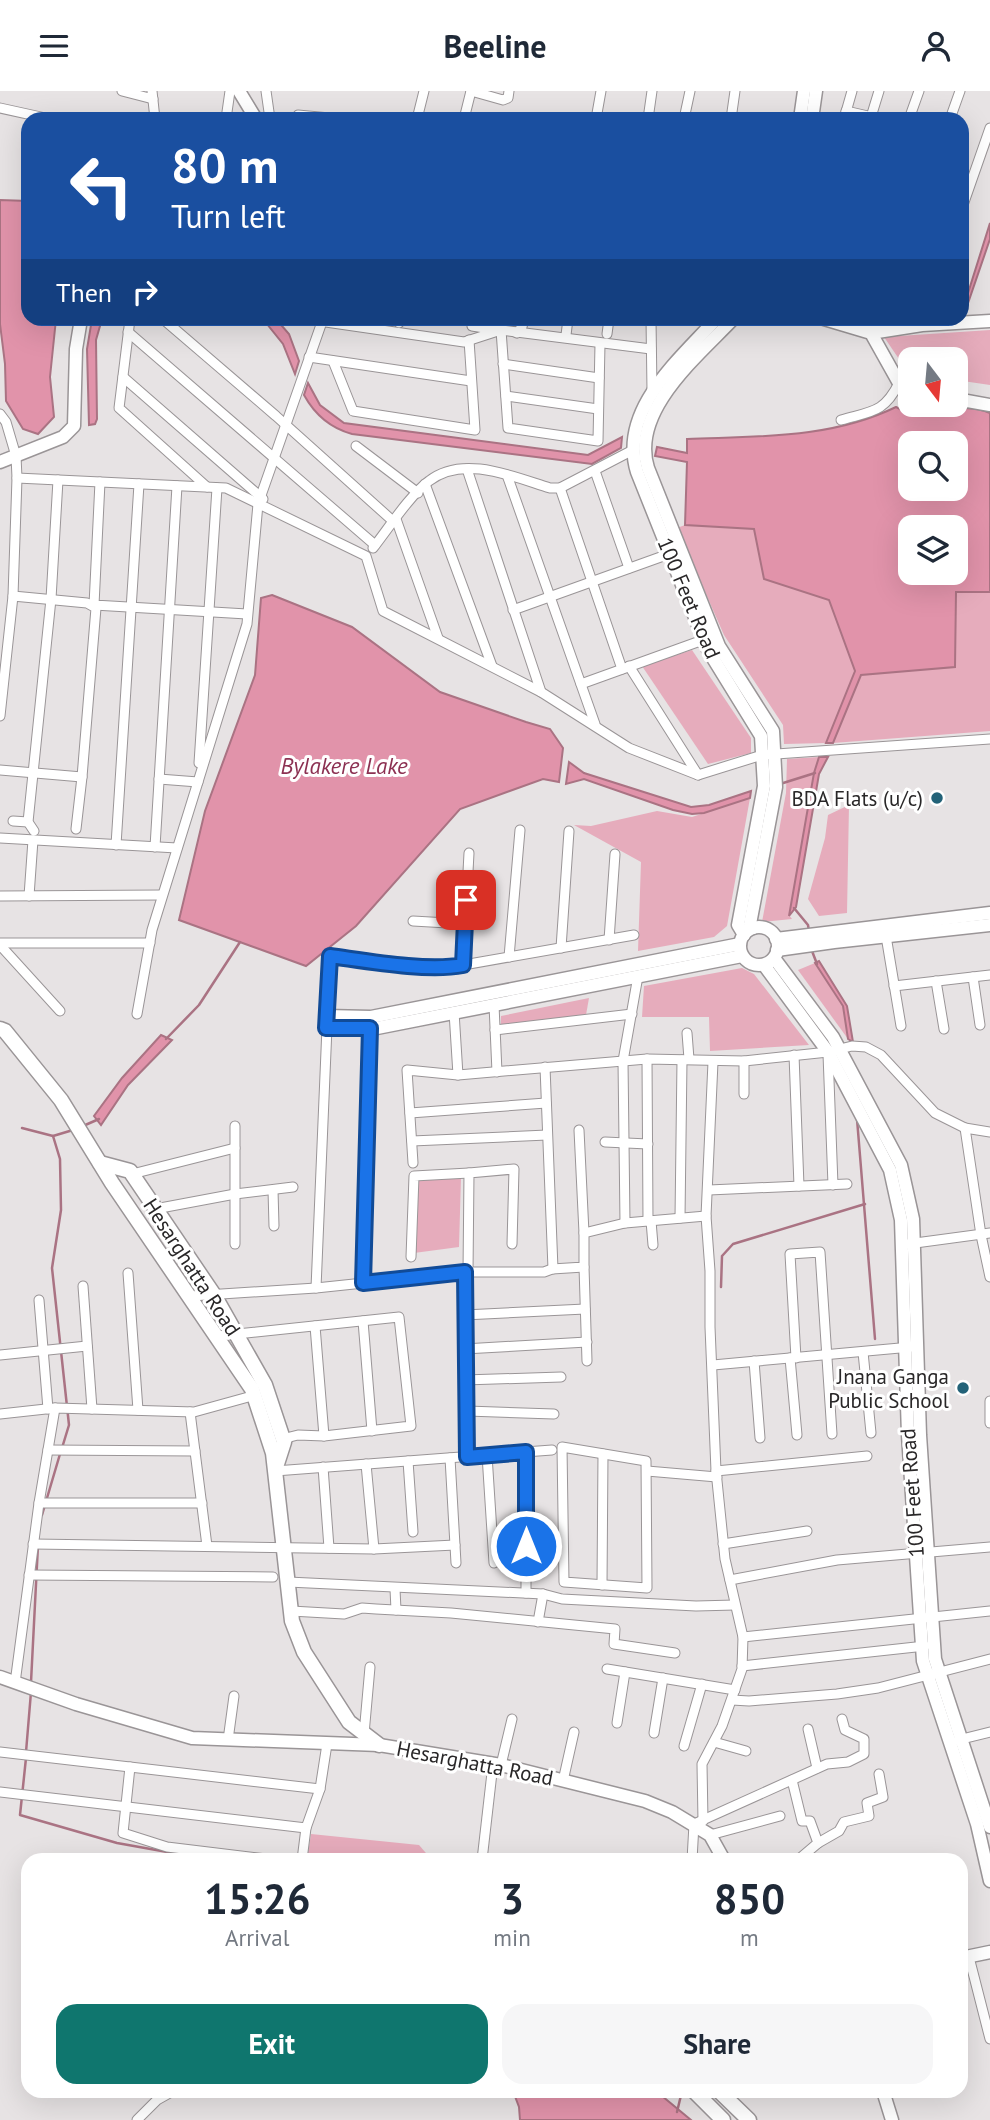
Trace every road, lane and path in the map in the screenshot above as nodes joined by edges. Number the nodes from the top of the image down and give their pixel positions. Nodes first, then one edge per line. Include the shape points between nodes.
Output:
1 (122, 91) edge
2 (230, 91) edge
3 (239, 91) edge
4 (265, 91) edge
5 (424, 91) edge
6 (471, 91) edge
7 (509, 91) edge
8 (601, 91) edge
9 (652, 91) edge
10 (690, 91) edge
11 (736, 91) edge
12 (804, 91) edge
13 (816, 91) edge
14 (852, 91) edge
15 (879, 91) edge
16 (919, 91) edge
17 (960, 91) edge
18 (153, 95) edge
19 (0, 108) edge
20 (227, 112) edge
21 (252, 112) edge
22 (269, 112) edge
23 (419, 112) edge
24 (466, 112) edge
25 (597, 112) edge
26 (649, 112) edge
27 (686, 112) edge
28 (732, 112) edge
29 (801, 112) edge
30 (813, 112) edge
31 (846, 112) edge
32 (877, 112) edge
33 (912, 112) edge
34 (952, 112) edge
35 (21, 113) edge
36 (990, 128) edge
37 (969, 188) edge
38 (969, 321) edge
39 (990, 321) edge
40 (80, 326) edge
41 (129, 326) edge
42 (171, 326) edge
43 (320, 326) edge
44 (361, 326) edge
45 (472, 326) edge
46 (522, 326) edge
47 (567, 326) edge
48 (608, 326) edge
49 (651, 326) edge
50 (710, 326) edge
51 (727, 326) edge
52 (848, 326) edge
53 (872, 326) edge
54 (904, 326) edge
55 (501, 330) junction
56 (128, 332) junction
57 (871, 333) junction
58 (607, 334) dead end
59 (566, 335) dead end
60 (469, 340) junction
61 (600, 344) junction
62 (651, 349) junction
63 (309, 357) junction
64 (333, 361) junction
65 (503, 364) junction
66 (898, 376) edge
67 (123, 377) junction
68 (599, 378) junction
69 (471, 381) junction
70 (652, 391) junction
71 (898, 392) edge
72 (506, 396) junction
73 (968, 400) edge
74 (990, 405) edge
75 (598, 409) junction
76 (0, 414) edge
77 (841, 420) dead end
78 (640, 437) junction
79 (356, 446) dead end
80 (633, 450) junction
81 (16, 456) junction
82 (0, 462) edge
83 (640, 463) junction
84 (467, 469) junction
85 (595, 471) junction
86 (507, 475) junction
87 (17, 478) junction
88 (58, 480) junction
89 (100, 482) junction
90 (138, 484) junction
91 (425, 484) junction
92 (177, 486) junction
93 (212, 488) junction
94 (560, 488) junction
95 (418, 493) junction
96 (258, 504) junction
97 (280, 515) junction
98 (395, 521) junction
99 (375, 545) junction
100 (669, 554) junction
101 (366, 556) junction
102 (629, 568) junction
103 (592, 582) junction
104 (13, 596) junction
105 (550, 597) junction
106 (51, 599) junction
107 (93, 605) junction
108 (131, 607) junction
109 (170, 610) junction
110 (513, 610) junction
111 (209, 612) junction
112 (247, 614) junction
113 (438, 638) junction
114 (704, 640) junction
115 (492, 666) junction
116 (626, 667) junction
117 (581, 684) junction
118 (541, 692) junction
119 (0, 716) edge
120 (595, 724) junction
121 (990, 739) edge
122 (768, 754) junction
123 (0, 770) edge
124 (32, 772) junction
125 (698, 775) junction
126 (82, 777) junction
127 (159, 779) junction
128 (198, 780) junction
129 (13, 821) dead end
130 (76, 829) dead end
131 (520, 830) dead end
132 (32, 831) junction
133 (569, 831) dead end
134 (0, 838) edge
135 (116, 845) junction
136 (155, 847) junction
137 (177, 848) junction
138 (469, 853) dead end
139 (615, 854) dead end
140 (162, 895) junction
141 (0, 896) edge
142 (29, 896) junction
143 (990, 913) edge
144 (413, 921) dead end
145 (465, 924) junction
146 (990, 925) edge
147 (634, 935) dead end
148 (833, 936) junction
149 (886, 936) junction
150 (609, 940) junction
151 (745, 941) junction
152 (150, 943) junction
153 (0, 944) edge
154 (561, 948) junction
155 (778, 949) junction
156 (509, 957) junction
157 (463, 965) junction
158 (990, 975) edge
159 (638, 976) junction
160 (973, 977) junction
161 (936, 981) junction
162 (894, 986) junction
163 (494, 1005) junction
164 (60, 1011) dead end
165 (454, 1012) junction
166 (137, 1014) dead end
167 (632, 1014) junction
168 (326, 1022) junction
169 (901, 1025) dead end
170 (980, 1025) dead end
171 (370, 1028) junction
172 (2, 1029) edge
173 (495, 1030) junction
174 (944, 1030) dead end
175 (687, 1033) dead end
176 (833, 1050) junction
177 (794, 1055) junction
178 (647, 1059) junction
179 (686, 1059) junction
180 (623, 1061) junction
181 (744, 1061) junction
182 (713, 1062) junction
183 (545, 1067) junction
184 (498, 1072) junction
185 (458, 1075) junction
186 (744, 1094) dead end
187 (546, 1103) junction
188 (410, 1113) junction
189 (235, 1126) dead end
190 (965, 1128) junction
191 (579, 1130) dead end
192 (990, 1132) edge
193 (547, 1135) junction
194 (412, 1141) junction
195 (605, 1142) dead end
196 (624, 1143) junction
197 (648, 1144) junction
198 (235, 1148) junction
199 (100, 1163) junction
200 (413, 1163) dead end
201 (469, 1173) junction
202 (132, 1174) junction
203 (847, 1184) dead end
204 (832, 1185) junction
205 (799, 1186) junction
206 (293, 1187) dead end
207 (273, 1190) junction
208 (709, 1190) dead end
209 (235, 1194) junction
210 (155, 1209) junction
211 (706, 1216) junction
212 (680, 1219) junction
213 (649, 1221) junction
214 (625, 1223) junction
215 (274, 1226) dead end
216 (584, 1233) junction
217 (985, 1234) edge
218 (235, 1244) dead end
219 (512, 1244) dead end
220 (906, 1244) junction
221 (653, 1245) dead end
222 (411, 1257) dead end
223 (584, 1266) junction
224 (553, 1269) junction
225 (466, 1272) junction
226 (128, 1273) dead end
227 (990, 1277) edge
228 (363, 1283) junction
229 (83, 1286) dead end
230 (316, 1288) junction
231 (214, 1295) junction
232 (191, 1296) junction
233 (39, 1300) dead end
234 (585, 1310) junction
235 (464, 1315) junction
236 (363, 1321) junction
237 (315, 1326) junction
238 (236, 1334) junction
239 (218, 1336) junction
240 (587, 1342) junction
241 (87, 1346) junction
242 (911, 1347) junction
243 (464, 1349) junction
244 (43, 1350) junction
245 (863, 1352) junction
246 (0, 1355) edge
247 (828, 1355) junction
248 (793, 1358) junction
249 (587, 1361) dead end
250 (754, 1361) junction
251 (713, 1365) junction
252 (561, 1377) dead end
253 (464, 1380) junction
254 (252, 1396) dead end
255 (990, 1401) edge
256 (51, 1408) junction
257 (92, 1409) junction
258 (138, 1410) junction
259 (467, 1411) junction
260 (190, 1412) junction
261 (0, 1414) edge
262 (554, 1414) dead end
263 (990, 1423) edge
264 (372, 1431) junction
265 (871, 1433) dead end
266 (832, 1434) dead end
267 (797, 1435) dead end
268 (324, 1436) junction
269 (760, 1439) dead end
270 (284, 1442) junction
271 (48, 1450) junction
272 (552, 1450) dead end
273 (195, 1451) junction
274 (526, 1452) junction
275 (273, 1453) junction
276 (603, 1454) junction
277 (487, 1455) junction
278 (867, 1456) dead end
279 (467, 1457) junction
280 (450, 1458) junction
281 (408, 1461) junction
282 (366, 1464) junction
283 (323, 1467) junction
284 (275, 1471) junction
285 (647, 1471) junction
286 (716, 1474) junction
287 (39, 1503) junction
288 (201, 1503) junction
289 (807, 1531) dead end
290 (413, 1532) dead end
291 (33, 1543) junction
292 (723, 1544) junction
293 (455, 1545) junction
294 (207, 1546) junction
295 (285, 1547) junction
296 (329, 1548) junction
297 (990, 1548) edge
298 (374, 1549) junction
299 (922, 1554) junction
300 (456, 1563) dead end
301 (494, 1563) dead end
302 (29, 1575) junction
303 (273, 1577) dead end
304 (730, 1580) junction
305 (288, 1582) junction
306 (602, 1585) junction
307 (395, 1588) junction
308 (526, 1594) junction
309 (542, 1594) junction
310 (735, 1605) junction
311 (396, 1610) junction
312 (291, 1611) junction
313 (990, 1611) edge
314 (926, 1618) junction
315 (538, 1622) junction
316 (743, 1637) junction
317 (928, 1646) junction
318 (676, 1653) dead end
319 (990, 1659) edge
320 (742, 1666) junction
321 (370, 1667) dead end
322 (607, 1669) dead end
323 (625, 1672) junction
324 (933, 1672) junction
325 (0, 1677) edge
326 (663, 1678) junction
327 (702, 1685) junction
328 (26, 1686) junction
329 (734, 1695) junction
330 (234, 1696) dead end
331 (512, 1719) dead end
332 (842, 1719) dead end
333 (617, 1723) dead end
334 (808, 1729) dead end
335 (574, 1732) dead end
336 (990, 1732) edge
337 (364, 1734) junction
338 (653, 1734) dead end
339 (228, 1740) junction
340 (956, 1740) junction
341 (713, 1742) junction
342 (327, 1744) junction
343 (379, 1745) junction
344 (684, 1746) dead end
345 (746, 1751) dead end
346 (0, 1752) edge
347 (497, 1764) junction
348 (130, 1767) junction
349 (817, 1768) junction
350 (879, 1774) dead end
351 (792, 1780) junction
352 (563, 1781) junction
353 (320, 1789) junction
354 (0, 1792) edge
355 (126, 1807) junction
356 (983, 1809) edge
357 (780, 1816) dead end
358 (699, 1822) junction
359 (990, 1827) edge
360 (306, 1828) junction
361 (710, 1835) junction
362 (818, 1843) junction
363 (217, 1853) edge
364 (303, 1853) edge
365 (483, 1853) edge
366 (693, 1853) edge
367 (720, 1853) edge
368 (806, 1853) edge
369 (990, 1881) edge
370 (990, 1952) edge
371 (968, 1956) edge
372 (968, 1967) edge
373 (990, 2039) edge
374 (161, 2098) edge
375 (701, 2098) edge
376 (726, 2098) edge
377 (885, 2098) edge
378 (137, 2120) edge
379 (723, 2120) edge
380 (749, 2120) edge
381 (892, 2120) edge

1 - 18 street
2 - 20 street
3 - 21 main road
4 - 22 street
5 - 23 street
6 - 7 street via 503,100
6 - 24 street
8 - 25 street
9 - 26 street
10 - 27 street
11 - 28 street
12 - 29 main road
13 - 30 main road
14 - 31 street
15 - 32 street
16 - 33 street
17 - 34 street
19 - 35 street
36 - 37 street
38 - 39 main road
40 - 81 main road via 74,426 64,437
41 - 56 street
42 - 98 street
43 - 63 street
44 - 60 street
45 - 55 street
46 - 55 street via 517,333
47 - 59 street
48 - 58 street
49 - 62 street
50 - 70 main road, 100 Feet Road
51 - 78 main road, 100 Feet Road via 671,386
52 - 57 main road
53 - 57 street
54 - 57 main road
55 - 60 street
55 - 61 street
55 - 65 street
56 - 67 street
56 - 99 street
57 - 66 main road
60 - 69 street
61 - 62 street
61 - 68 street
62 - 70 street
63 - 64 street
63 - 96 street
64 - 69 street
64 - 69 street via 353,411 475,430
65 - 68 street
65 - 72 street
67 - 93 street via 118,408
67 - 97 street
68 - 75 street
70 - 78 main road, 100 Feet Road via 640,415
71 - 77 street via 882,408
72 - 75 street
72 - 75 street via 508,428 597,441
73 - 74 main road
76 - 81 street
78 - 80 main road, 100 Feet Road
78 - 83 main road, 100 Feet Road
79 - 95 street
80 - 83 main road, 100 Feet Road
80 - 85 street
81 - 82 main road
81 - 87 street
83 - 100 main road, 100 Feet Road
83 - 122 main road, 100 Feet Road via 719,646 772,728
84 - 86 street
84 - 91 street via 447,471
84 - 110 street
85 - 94 street
85 - 102 street
86 - 94 street
86 - 105 street
87 - 88 street
87 - 104 street
88 - 89 street
88 - 106 street
89 - 90 street
89 - 107 street
90 - 92 street
90 - 108 street
91 - 95 street
91 - 115 street
92 - 93 street
92 - 109 street
93 - 96 street via 226,488
93 - 111 street
94 - 103 street
95 - 98 street
96 - 97 street
96 - 112 street
97 - 101 street
98 - 99 street
98 - 113 street
99 - 101 street
100 - 102 street
100 - 114 main road, 100 Feet Road
101 - 113 street via 383,611
102 - 103 street
103 - 105 street
103 - 116 street
104 - 106 street
104 - 119 street
105 - 110 street
105 - 117 street
106 - 107 street
106 - 124 street
107 - 108 street
107 - 126 street
108 - 109 street
108 - 135 street
109 - 111 street
109 - 127 street
110 - 118 street
111 - 112 street
111 - 128 street
112 - 128 street
113 - 115 street
114 - 116 street
114 - 122 main road, 100 Feet Road
115 - 118 street
116 - 117 street
116 - 125 street
117 - 120 street
118 - 120 street
120 - 125 street via 629,748
121 - 122 street
122 - 125 street
122 - 151 main road, 100 Feet Road via 767,802 738,925
123 - 124 street
124 - 126 street
124 - 132 street
126 - 130 street
127 - 128 street
127 - 136 street
128 - 137 street
129 - 132 street
131 - 156 street
132 - 134 street
132 - 135 street
132 - 142 street
133 - 154 street
135 - 136 street
136 - 137 street
137 - 140 street
138 - 145 street
139 - 150 street
140 - 142 street
140 - 152 street
141 - 142 street
143 - 148 main road
144 - 145 street
145 - 157 street
146 - 149 main road
147 - 150 street
148 - 149 main road
148 - 155 main road
149 - 162 street
150 - 154 street
151 - 155 main road via 769,930
151 - 155 main road via 751,963
151 - 159 main road
151 - 168 main road via 371,1017
152 - 153 street
152 - 166 street
153 - 164 street
154 - 156 street
155 - 176 main road, 100 Feet Road
156 - 157 street
157 - 168 street via 395,964 330,956
158 - 160 street
159 - 163 main road
159 - 167 street
160 - 161 street
160 - 170 street
161 - 162 street
161 - 174 street
162 - 169 street
163 - 165 main road
163 - 173 street
165 - 171 main road
165 - 185 street
167 - 173 street
167 - 180 street
168 - 171 main road
168 - 230 street
171 - 228 street
172 - 199 main road, Hesarghatta Road via 61,1100
173 - 184 street
175 - 179 street
176 - 177 street
176 - 190 street via 866,1047 881,1055 935,1113
176 - 204 street
176 - 220 main road, 100 Feet Road via 890,1170
177 - 181 street
177 - 205 street
178 - 179 street
178 - 180 street
178 - 197 street
179 - 182 street
179 - 212 street
180 - 183 street
180 - 196 street
181 - 182 street
181 - 186 street
182 - 211 street
183 - 184 street
183 - 187 street
184 - 185 street
185 - 188 street via 407,1070
187 - 188 street
187 - 193 street
188 - 194 street
189 - 198 street
190 - 192 street
190 - 217 street
191 - 216 street
193 - 194 street
193 - 224 street
194 - 200 street
195 - 196 street
196 - 197 street
196 - 214 street
197 - 213 street
198 - 202 street
198 - 209 street
199 - 202 main road
199 - 232 main road, Hesarghatta Road
201 - 219 street via 514,1170
201 - 222 street via 414,1176
201 - 225 street
202 - 210 main road, Hesarghatta Road
203 - 204 street
204 - 205 street
205 - 208 street
206 - 207 street
207 - 209 street
207 - 215 street
209 - 210 street
209 - 218 street
210 - 231 main road, Hesarghatta Road
211 - 212 street
211 - 251 street
212 - 213 street
213 - 214 street
213 - 221 street
214 - 216 street
216 - 223 street
217 - 220 street
217 - 227 street
220 - 242 main road, 100 Feet Road
223 - 224 street
223 - 234 street
224 - 225 street
225 - 228 street
225 - 235 street
226 - 258 street
228 - 230 street
229 - 241 street
230 - 231 street
231 - 232 street
231 - 238 main road, Hesarghatta Road
232 - 239 main road, Hesarghatta Road
233 - 244 street
234 - 235 street
234 - 240 street
235 - 243 street
236 - 237 street
236 - 264 street
236 - 264 street via 399,1317 411,1426
237 - 238 street
237 - 268 street
238 - 239 street
238 - 270 main road, Hesarghatta Road via 265,1385
239 - 275 main road, Hesarghatta Road via 252,1389
240 - 243 street
240 - 249 street
241 - 244 street
241 - 257 street
242 - 245 street
242 - 299 main road, 100 Feet Road
243 - 253 street
244 - 246 street
244 - 256 street
245 - 247 street
245 - 265 street
247 - 248 street
247 - 248 street via 820,1252 790,1254
247 - 266 street
248 - 250 street
248 - 267 street
250 - 251 street
250 - 269 street
251 - 286 street
252 - 253 street
253 - 259 street
254 - 260 street
255 - 263 street
256 - 257 street
256 - 261 street
256 - 271 street
257 - 258 street
258 - 260 street
259 - 262 street
259 - 279 street
260 - 273 street
264 - 268 street
268 - 270 street via 298,1435
270 - 275 street
270 - 284 main road, Hesarghatta Road
271 - 273 street
271 - 287 street
272 - 274 street
273 - 288 street
274 - 277 street
274 - 308 street
275 - 284 main road, Hesarghatta Road
276 - 285 street via 646,1461
276 - 306 street
276 - 306 street via 562,1447 564,1582
277 - 279 street
277 - 301 street
278 - 286 street
279 - 280 street
280 - 281 street
280 - 293 street
281 - 282 street
281 - 290 street
282 - 283 street
282 - 298 street
283 - 284 street
283 - 296 street
284 - 295 main road, Hesarghatta Road
285 - 286 street
285 - 306 street via 647,1588
286 - 292 street
287 - 288 street
287 - 291 street
288 - 294 street
289 - 292 street
291 - 294 street
291 - 302 street
292 - 304 street
293 - 298 street
293 - 300 street
294 - 295 street
295 - 296 street
295 - 305 main road, Hesarghatta Road
296 - 298 street
297 - 299 street
299 - 304 street via 837,1560
299 - 314 main road, 100 Feet Road
302 - 303 street
302 - 328 street
304 - 310 street
305 - 307 street
305 - 312 main road, Hesarghatta Road
307 - 308 street
307 - 311 street
308 - 309 street
309 - 310 street via 562,1599
309 - 315 street
310 - 316 street
311 - 312 street via 362,1608 344,1614
311 - 315 street
312 - 337 main road, Hesarghatta Road via 304,1652 349,1722
313 - 314 street
314 - 316 street
314 - 317 main road, 100 Feet Road
315 - 318 street via 615,1629 614,1644
316 - 320 street
317 - 320 street
317 - 324 main road, 100 Feet Road via 923,1661
319 - 324 street
320 - 329 street
321 - 337 street
322 - 323 street
323 - 326 street
323 - 333 street
324 - 329 street via 837,1694
324 - 340 main road, 100 Feet Road
325 - 328 main road
326 - 327 street
326 - 338 street
327 - 329 street
327 - 344 street
328 - 339 main road via 192,1738
329 - 341 street
330 - 339 street
331 - 347 street
332 - 349 street via 845,1730 864,1739 864,1755
334 - 349 street
335 - 352 street
336 - 340 street
337 - 343 main road, Hesarghatta Road
339 - 342 main road
340 - 356 main road, 100 Feet Road
341 - 345 street
341 - 358 street via 702,1764
342 - 343 main road
342 - 353 street
343 - 347 main road, Hesarghatta Road
346 - 348 street
347 - 352 main road, Hesarghatta Road
347 - 365 street
348 - 353 street
348 - 355 street
349 - 351 street
350 - 362 street via 883,1797 867,1803 869,1816 844,1822 839,1831
351 - 358 street
351 - 362 street via 802,1821 810,1821
352 - 358 main road, Hesarghatta Road via 645,1801
353 - 360 street
354 - 355 street
355 - 360 street
355 - 363 street via 123,1833 167,1847
356 - 359 main road, 100 Feet Road
356 - 369 main road, 100 Feet Road
357 - 361 street
358 - 361 main road, Hesarghatta Road
358 - 366 street
360 - 364 street
361 - 367 main road, Hesarghatta Road
362 - 368 street
370 - 371 main road
372 - 373 street
374 - 378 street
375 - 379 main road
376 - 380 main road
377 - 381 main road

